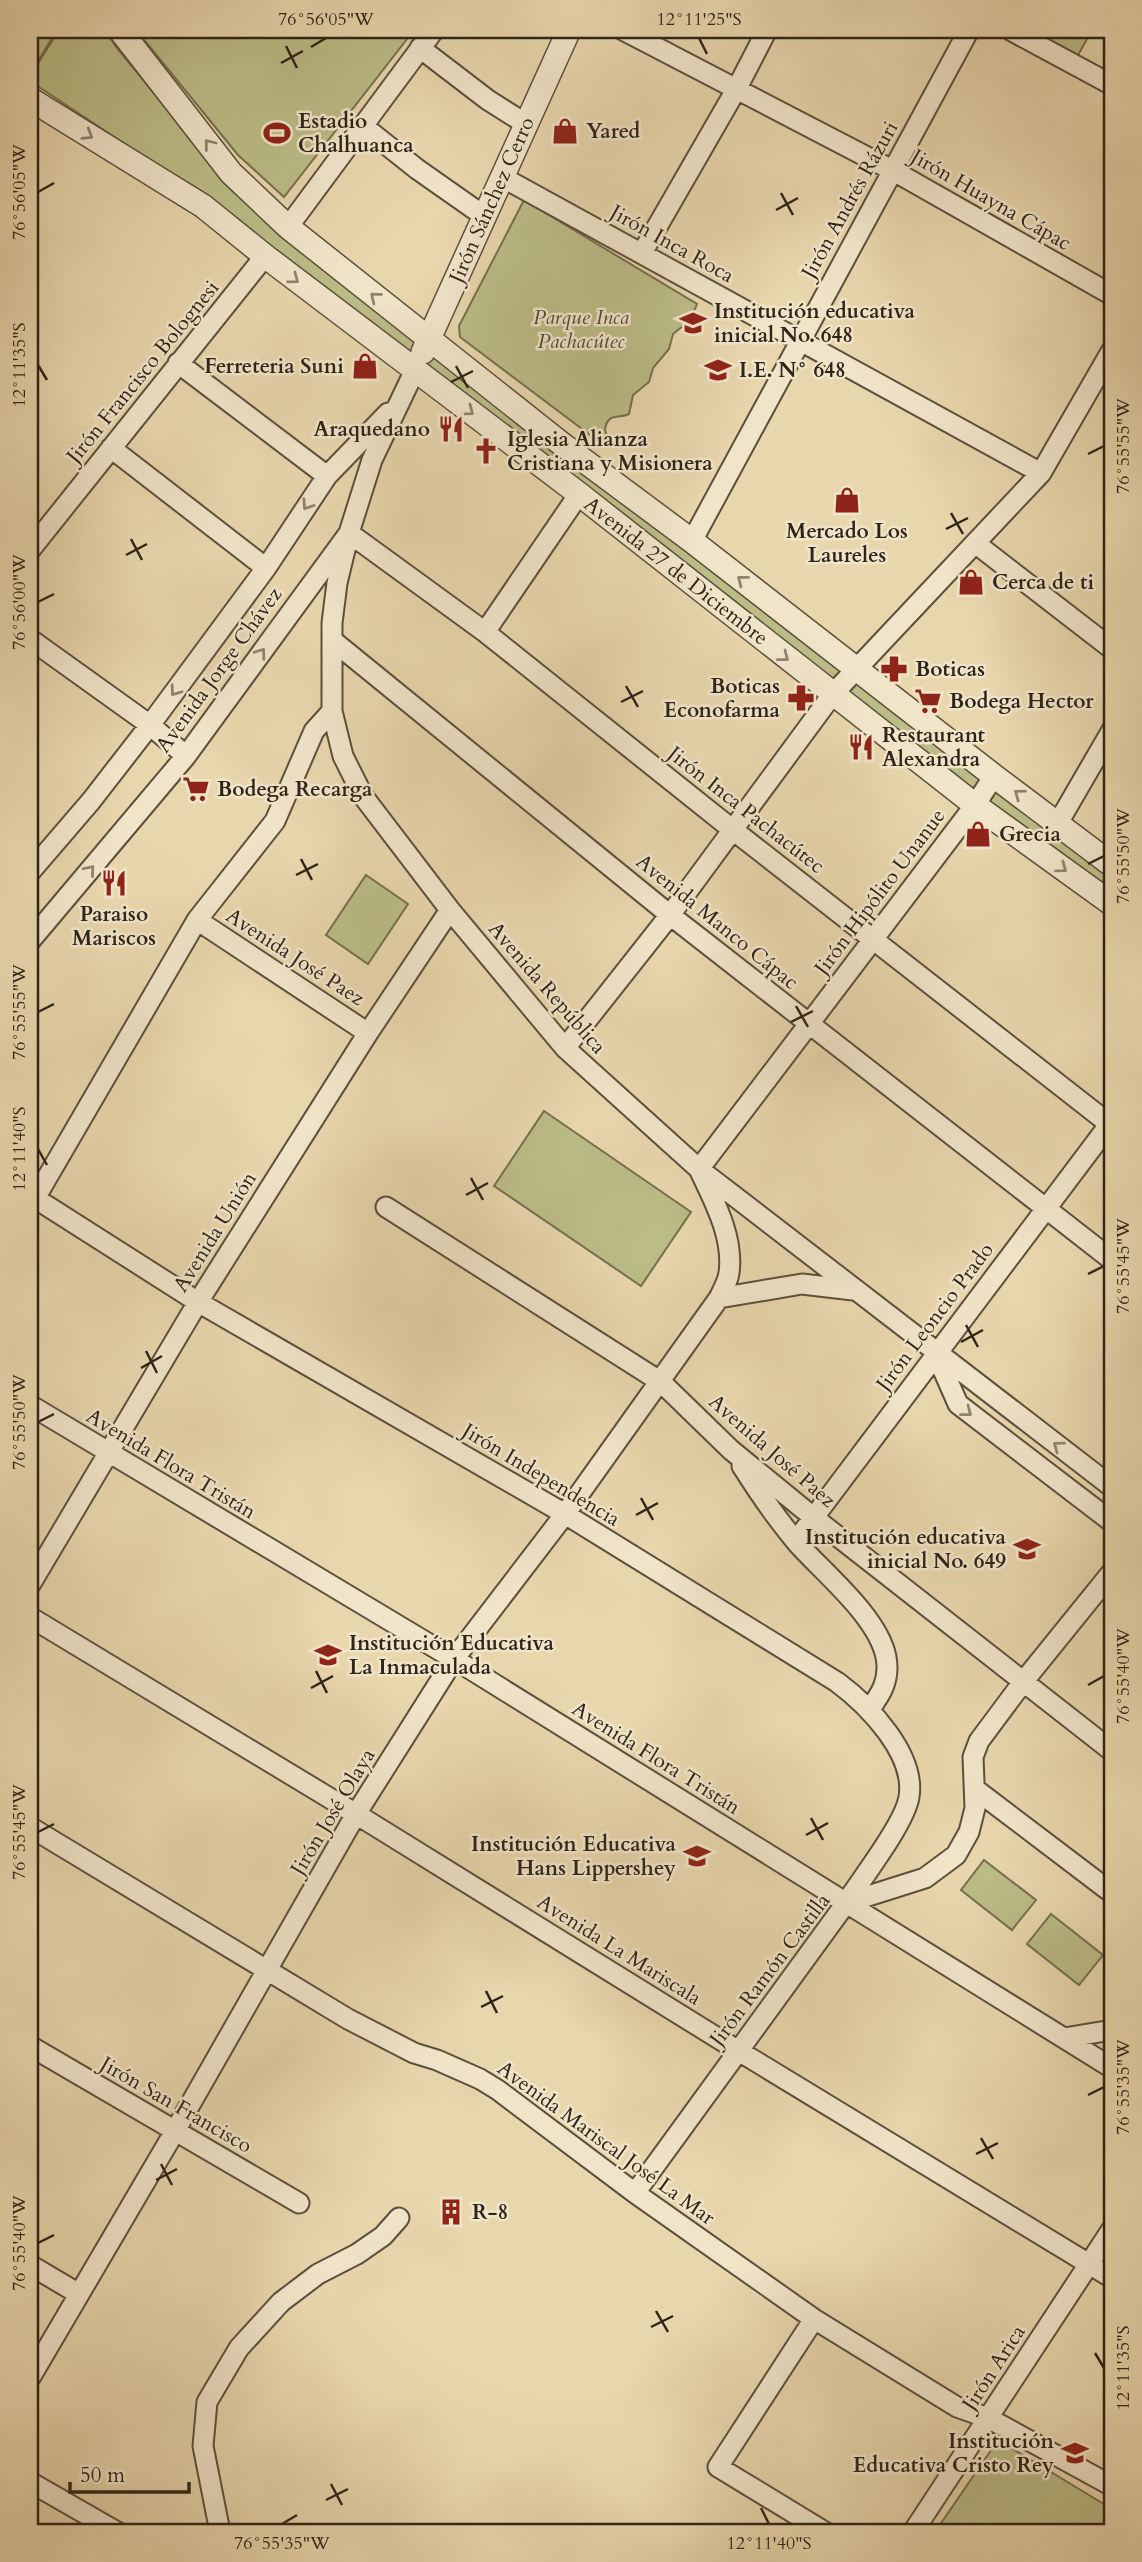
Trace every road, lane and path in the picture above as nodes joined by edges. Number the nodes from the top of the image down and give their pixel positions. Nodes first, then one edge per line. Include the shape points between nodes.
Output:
1 (120, 30) edge
2 (434, 30) edge
3 (569, 30) edge
4 (623, 30) edge
5 (767, 30) edge
6 (969, 30) edge
7 (1010, 30) edge
8 (420, 48) junction
9 (1112, 85) edge
10 (737, 88) junction
11 (30, 99) edge
12 (526, 124) junction
13 (363, 125) junction
14 (892, 170) junction
15 (502, 177) junction
16 (484, 216) junction
17 (288, 228) junction
18 (642, 253) junction
19 (265, 257) junction
20 (1112, 295) edge
21 (429, 340) junction
22 (800, 340) junction
23 (1112, 350) edge
24 (178, 363) junction
25 (415, 370) junction
26 (401, 400) junction
27 (111, 448) junction
28 (1041, 473) junction
29 (327, 476) junction
30 (579, 494) junction
31 (349, 533) junction
32 (692, 541) junction
33 (975, 543) junction
34 (30, 550) edge
35 (266, 568) junction
36 (485, 632) junction
37 (30, 639) edge
38 (332, 639) junction
39 (1112, 649) edge
40 (856, 669) junction
41 (832, 695) junction
42 (332, 711) junction
43 (150, 725) junction
44 (1112, 730) edge
45 (186, 756) junction
46 (994, 776) junction
47 (975, 805) junction
48 (1058, 823) junction
49 (733, 830) junction
50 (1112, 865) edge
51 (30, 872) edge
52 (1112, 903) edge
53 (450, 910) junction
54 (670, 915) junction
55 (197, 920) junction
56 (873, 939) junction
57 (30, 941) edge
58 (808, 1024) junction
59 (368, 1033) junction
60 (565, 1048) junction
61 (1111, 1124) edge
62 (699, 1169) junction
63 (32, 1200) edge
64 (386, 1207) dead end
65 (1045, 1209) junction
66 (1112, 1260) edge
67 (855, 1290) junction
68 (719, 1298) junction
69 (198, 1302) junction
70 (936, 1353) junction
71 (661, 1382) junction
72 (30, 1405) edge
73 (732, 1450) junction
74 (107, 1452) junction
75 (1112, 1487) edge
76 (565, 1514) junction
77 (813, 1517) junction
78 (1112, 1522) edge
79 (796, 1541) junction
80 (1112, 1573) edge
81 (30, 1585) edge
82 (30, 1617) edge
83 (454, 1660) junction
84 (1023, 1682) junction
85 (869, 1710) junction
86 (1112, 1751) edge
87 (975, 1789) junction
88 (356, 1814) junction
89 (30, 1827) edge
90 (1112, 1893) edge
91 (846, 1903) junction
92 (267, 1970) junction
93 (1112, 2030) edge
94 (1064, 2038) junction
95 (30, 2046) edge
96 (737, 2050) junction
97 (1112, 2068) edge
98 (175, 2131) junction
99 (635, 2193) junction
100 (299, 2203) dead end
101 (399, 2218) dead end
102 (1112, 2229) edge
103 (1089, 2264) junction
104 (30, 2265) edge
105 (1112, 2278) edge
106 (79, 2294) junction
107 (814, 2319) junction
108 (30, 2378) edge
109 (988, 2418) junction
110 (30, 2482) edge
111 (1112, 2486) edge
112 (117, 2532) edge
113 (220, 2532) edge
114 (825, 2532) edge
115 (913, 2532) edge

17 -> 1 street, Avenida 27 de Diciembre via 231,173
2 - 8 street
3 - 12 street, Jirón Sánchez Cerro
4 - 10 street, Jirón Huayna Cápac
5 - 10 street
6 - 14 street, Jirón Andrés Rázuri
7 - 9 street
8 - 12 street
8 - 13 street
10 - 14 street, Jirón Huayna Cápac
10 - 18 street
11 -> 19 street, Avenida 27 de Diciembre via 203,206
12 - 15 street, Jirón Sánchez Cerro
13 - 16 street
13 - 17 street
14 - 20 street, Jirón Huayna Cápac
14 - 22 street, Jirón Andrés Rázuri
15 - 16 street, Jirón Sánchez Cerro
15 - 18 street, Jirón Inca Roca
16 - 21 street, Jirón Sánchez Cerro
21 -> 17 street, Avenida 27 de Diciembre
18 - 22 street, Jirón Inca Roca
19 - 24 street, Jirón Francisco Bolognesi
19 -> 25 street, Avenida 27 de Diciembre
21 - 25 street, Jirón Sánchez Cerro
21 - 32 street, Avenida 27 de Diciembre
22 - 28 street, Jirón Inca Roca
22 - 32 street, Jirón Andrés Rázuri
23 - 28 street
24 - 27 street, Jirón Francisco Bolognesi
24 - 29 street
25 - 26 street, Avenida Jorge Chávez
25 -> 30 street, Avenida 27 de Diciembre
26 - 29 street, Avenida Jorge Chávez
26 - 31 street, Avenida Jorge Chávez via 372,460
27 - 34 street, Jirón Francisco Bolognesi
27 - 35 street
28 - 33 street
29 -> 35 street, Avenida Jorge Chávez
30 - 36 street
30 -> 41 street, Avenida 27 de Diciembre
31 - 36 street, Jirón Inca Pachacútec
31 - 38 street, Avenida República via 337,583
45 -> 31 street, Avenida Jorge Chávez
40 -> 32 street, Avenida 27 de Diciembre
33 - 39 street
33 - 40 street
35 -> 43 street, Avenida Jorge Chávez
36 - 49 street, Jirón Inca Pachacútec
37 - 43 street
38 - 42 street, Avenida República
38 - 54 street, Avenida Manco Cápac
40 - 41 street
40 - 46 street, Avenida 27 de Diciembre
41 - 47 street, Avenida 27 de Diciembre
41 - 49 street
42 - 53 street, Avenida República via 343,756 363,796
42 - 55 street via 314,731 275,821
43 - 45 street
43 - 51 street, Avenida Jorge Chávez
44 - 48 street
57 -> 45 street, Avenida Jorge Chávez
46 - 47 street, Jirón Hipólito Unanue
48 -> 46 street, Avenida 27 de Diciembre
47 -> 52 street, Avenida 27 de Diciembre
47 - 56 street, Jirón Hipólito Unanue
48 - 50 street, Avenida 27 de Diciembre
49 - 54 street
49 - 56 street, Jirón Inca Pachacútec
53 - 59 street, Avenida Unión
53 - 60 street, Avenida República
54 - 58 street, Avenida Manco Cápac
54 - 60 street
55 - 59 street, Avenida José Paez
55 - 63 street
56 - 58 street, Jirón Hipólito Unanue
56 - 61 street, Jirón Inca Pachacútec
58 - 62 street, Jirón Hipólito Unanue
58 - 65 street, Avenida Manco Cápac
59 - 69 street, Avenida Unión
60 - 62 street, Avenida República
61 - 65 street, Jirón Leoncio Prado
62 - 67 street, Avenida República
62 - 68 street, Jirón José Olaya via 728,1238 730,1273
63 - 69 street, Jirón Independencia
64 - 71 street, Avenida José Paez
65 - 66 street, Avenida Manco Cápac
65 - 70 street, Jirón Leoncio Prado
67 - 68 street via 802,1284
67 - 70 street, Avenida República
68 - 71 street, Jirón José Olaya
69 - 74 street, Avenida Unión
69 - 76 street, Jirón Independencia
75 -> 70 street, Avenida República
70 - 77 street, Jirón Leoncio Prado
70 -> 78 street, Avenida República via 958,1405
71 - 73 street, Avenida José Paez
71 - 76 street, Jirón José Olaya
72 - 74 street, Avenida Flora Tristán
73 - 77 street, Avenida José Paez
73 - 79 street
74 - 81 street, Avenida Unión
74 - 83 street, Avenida Flora Tristán
76 - 83 street, Jirón José Olaya
76 - 85 street, Jirón Independencia via 837,1682
77 - 79 street, Jirón Leoncio Prado
77 - 84 street, Avenida José Paez
79 - 85 street via 871,1622 886,1655 884,1691
80 - 84 street, Jirón Ramón Castilla
82 - 88 street, Avenida La Mariscala
83 - 88 street, Jirón José Olaya
83 - 91 street, Avenida Flora Tristán
84 - 86 street, Avenida José Paez
84 - 87 street, Jirón Ramón Castilla via 979,1741 973,1757
85 - 91 street, Jirón Independencia via 897,1748 909,1796 901,1818
87 - 90 street
87 - 91 street, Jirón Ramón Castilla via 969,1832 956,1855 911,1884
88 - 92 street, Jirón José Olaya
88 - 96 street, Avenida La Mariscala
89 - 92 street, Avenida Mariscal José La Mar
91 - 94 street, Avenida Flora Tristán
91 - 96 street, Jirón Ramón Castilla
92 - 98 street, Jirón José Olaya
92 - 99 street, Avenida Mariscal José La Mar via 395,2044 489,2084
93 - 94 street
94 - 97 street, Avenida Flora Tristán
95 - 98 street, Jirón San Francisco
96 - 99 street, Jirón Ramón Castilla
96 - 103 street, Avenida La Mariscala
98 - 100 street, Jirón San Francisco
98 - 106 street, Jirón José Olaya
99 - 107 street, Avenida Mariscal José La Mar
101 - 113 street via 383,2236 281,2302 239,2348 207,2402 203,2446
102 - 103 street, Jirón Arica
103 - 105 street, Avenida La Mariscala
103 - 109 street, Jirón Arica
104 - 106 street
106 - 108 street, Jirón José Olaya
107 - 109 street, Avenida Mariscal José La Mar via 957,2406
107 - 114 street via 718,2468
109 - 111 street, Avenida Mariscal José La Mar
109 - 115 street, Jirón Arica
110 - 112 street

